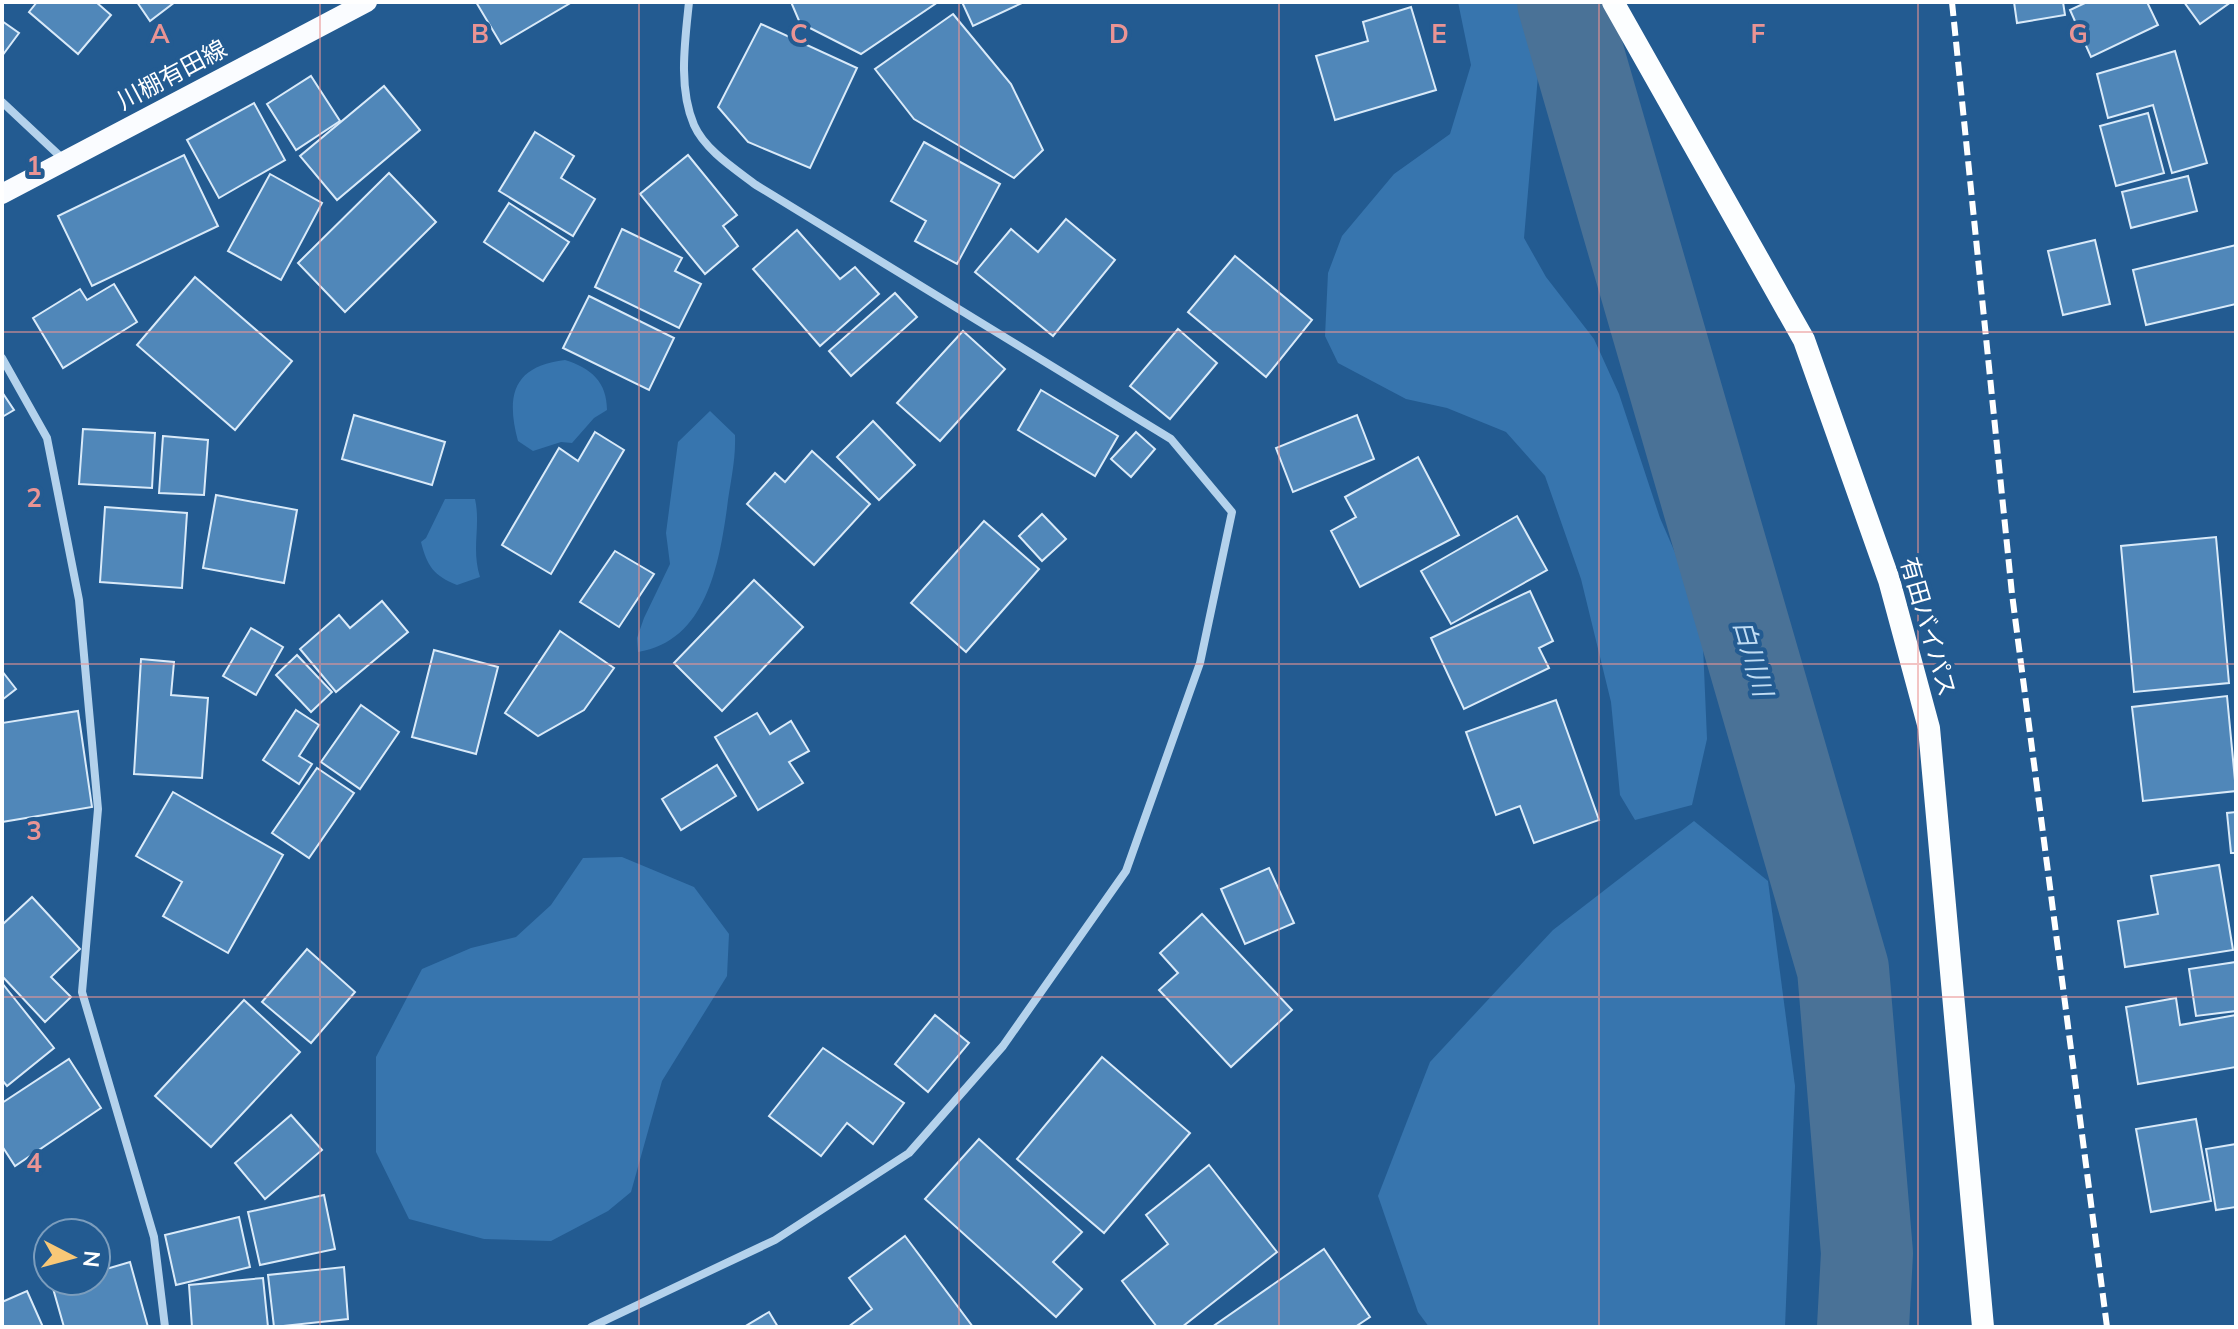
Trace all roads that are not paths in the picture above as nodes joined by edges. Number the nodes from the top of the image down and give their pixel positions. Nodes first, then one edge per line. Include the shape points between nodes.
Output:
1 (367, 2) edge
2 (689, 2) edge
3 (1613, 2) edge
4 (2, 102) edge
5 (65, 161) junction
6 (2, 194) edge
7 (2, 358) edge
8 (165, 1327) edge
9 (591, 1327) edge
10 (1983, 1327) edge

1 - 5 main road, 川棚有田線
2 - 9 street via 686,92 695,127 722,159 756,185 1171,439 1232,512 1200,663 1126,871 1003,1046 909,1153 775,1240
3 - 10 highway, 有田バイパス via 1804,340 1889,580 1929,728
4 - 5 street
5 - 6 main road, 川棚有田線
7 - 8 street via 47,438 79,600 98,809 82,992 154,1237

